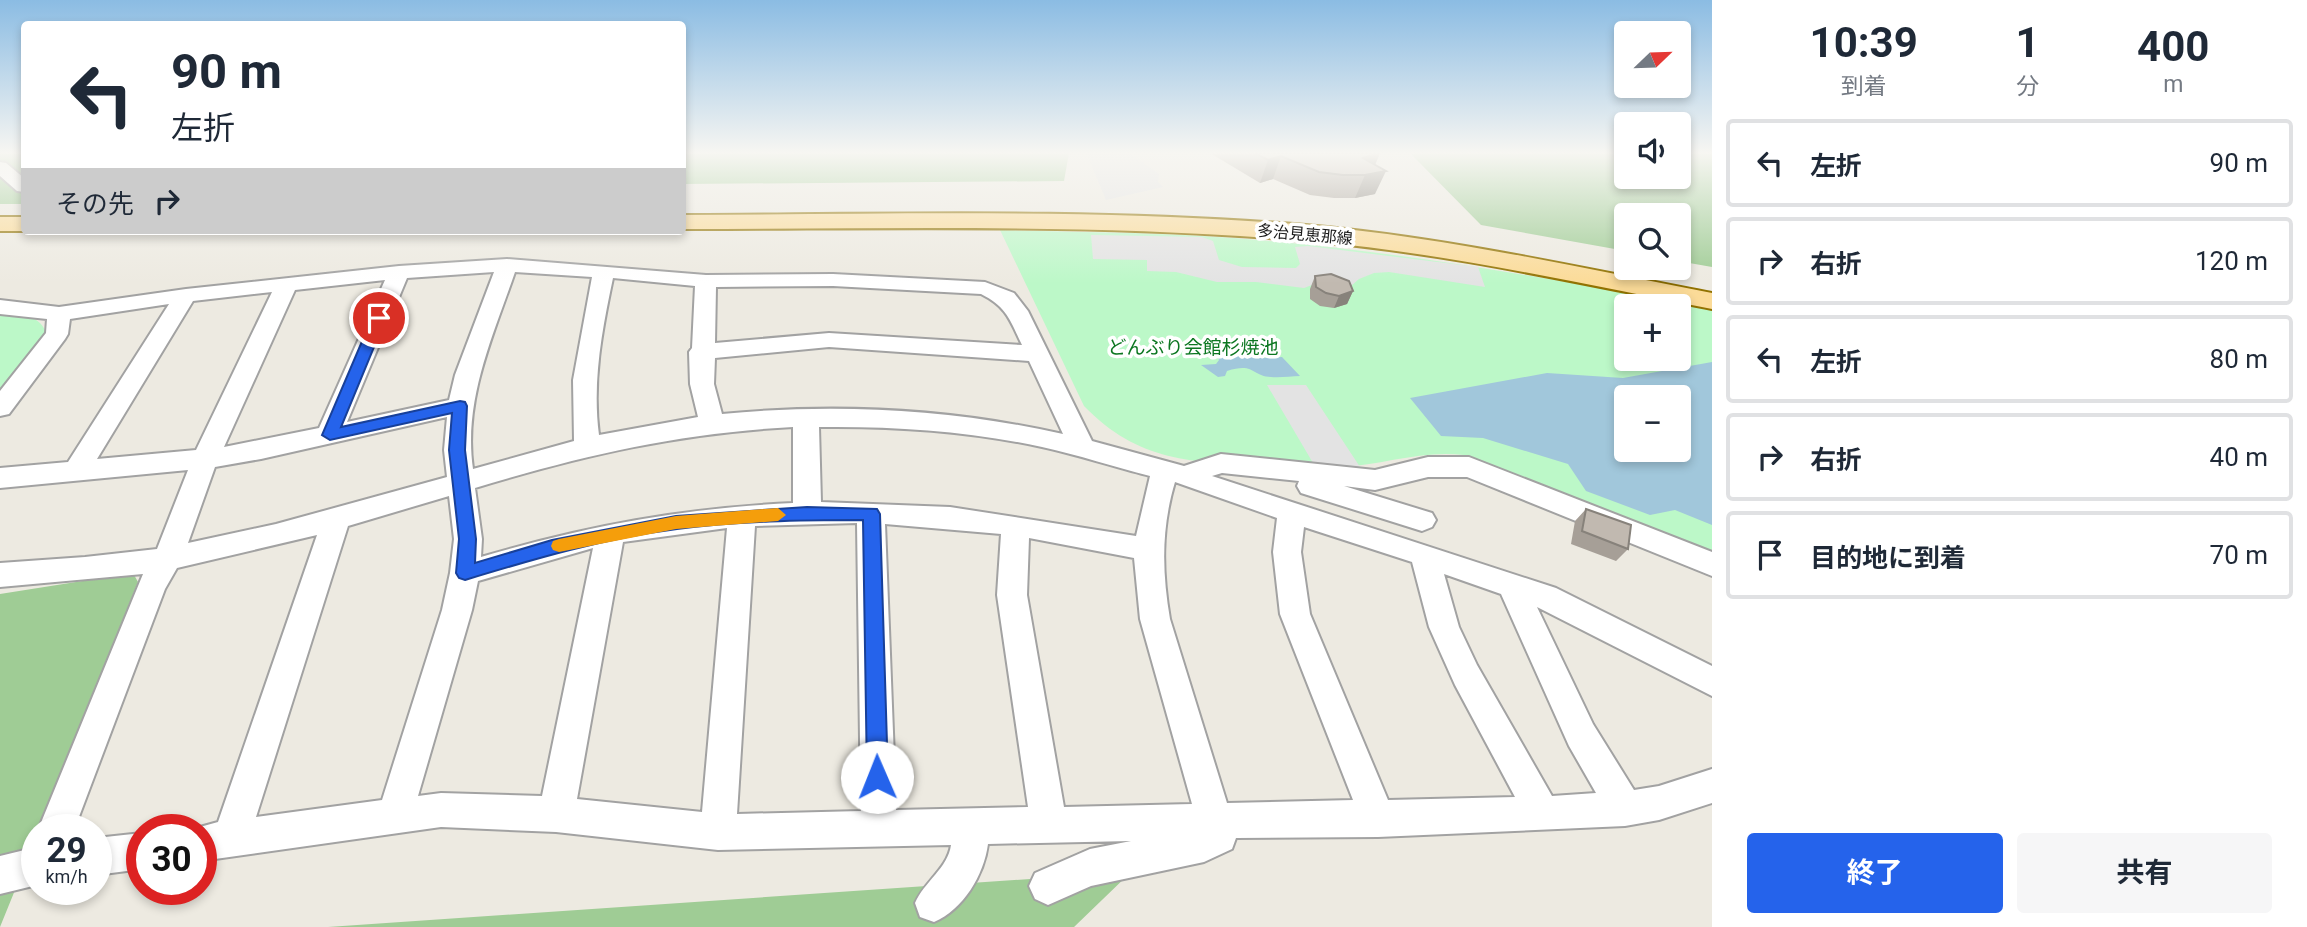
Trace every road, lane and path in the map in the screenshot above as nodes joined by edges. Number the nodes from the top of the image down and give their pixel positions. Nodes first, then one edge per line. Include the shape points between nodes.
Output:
1 (686, 222) edge
2 (0, 224) edge
3 (21, 224) edge
4 (507, 265) junction
5 (604, 271) junction
6 (398, 272) junction
7 (706, 281) junction
8 (287, 284) junction
9 (186, 295) junction
10 (1712, 301) edge
11 (0, 307) edge
12 (60, 314) junction
13 (701, 352) junction
14 (1037, 354) junction
15 (460, 406) junction
16 (0, 408) edge
17 (806, 418) junction
18 (713, 426) junction
19 (330, 435) junction
20 (1082, 445) junction
21 (587, 446) junction
22 (205, 459) junction
23 (75, 473) junction
24 (1176, 473) junction
25 (1299, 473) junction
26 (0, 478) edge
27 (460, 482) junction
28 (1291, 512) junction
29 (807, 513) junction
30 (871, 514) junction
31 (741, 517) junction
32 (1414, 517) joint
33 (336, 519) junction
34 (1015, 526) junction
35 (610, 534) junction
36 (1148, 549) junction
37 (1413, 551) junction
38 (168, 558) junction
39 (1712, 564) edge
40 (465, 573) junction
41 (0, 575) edge
42 (1512, 586) junction
43 (1712, 682) edge
44 (1712, 786) edge
45 (1625, 809) junction
46 (62, 814) edge
47 (556, 814) junction
48 (1543, 814) junction
49 (394, 818) junction
50 (1378, 819) junction
51 (1215, 822) junction
52 (1049, 826) junction
53 (970, 828) junction
54 (879, 830) junction
55 (718, 832) junction
56 (217, 838) edge
57 (217, 841) edge
58 (21, 870) edge
59 (0, 875) edge
60 (1048, 886) dead end
61 (934, 903) dead end

1 - 10 main road, 多治見恵那線 via 1135,222 1308,233 1435,250
2 - 3 main road
4 - 5 street
4 - 6 street
4 - 15 street
5 - 7 street
5 - 21 street via 586,356 583,415
6 - 8 street
6 - 19 street
7 - 13 street
7 - 14 street via 833,280 985,288 1012,304
8 - 9 street
8 - 22 street
9 - 12 street
9 - 23 street
11 - 12 street
12 - 16 street via 57,334
13 - 14 street via 829,340
13 - 18 street via 702,384
14 - 20 street
15 - 19 street
15 - 27 street
17 - 18 street
17 - 20 street via 950,426
17 - 29 street
18 - 21 street
19 - 22 street
20 - 24 street
21 - 27 street
22 - 23 street
22 - 38 street
23 - 26 street
24 - 25 street via 1221,463
24 - 28 street
24 - 36 street via 1149,525
25 - 32 street via 1304,484
25 - 39 street via 1375,480 1428,467 1469,467
27 - 33 street
27 - 40 street via 468,539
28 - 37 street
28 - 50 street via 1287,552 1295,614
29 - 30 street
29 - 31 street
30 - 34 street
30 - 54 street
31 - 35 street
31 - 55 street
32 - 37 street
33 - 38 street
33 - 56 street
34 - 36 street
34 - 52 street via 1012,595
35 - 40 street
35 - 47 street
36 - 51 street via 1155,619
37 - 42 street
37 - 48 street via 1466,675
38 - 41 street
38 - 46 street via 152,586
40 - 49 street
42 - 43 street via 1545,597
42 - 45 street via 1581,735
44 - 45 street
45 - 48 street
47 - 49 street via 441,810
47 - 55 street
48 - 50 street
49 - 57 street
50 - 51 street
51 - 52 street
51 - 60 street via 1219,836 1204,844 1090,868
52 - 53 street
53 - 54 street
53 - 61 street via 971,854
54 - 55 street
58 - 59 street

